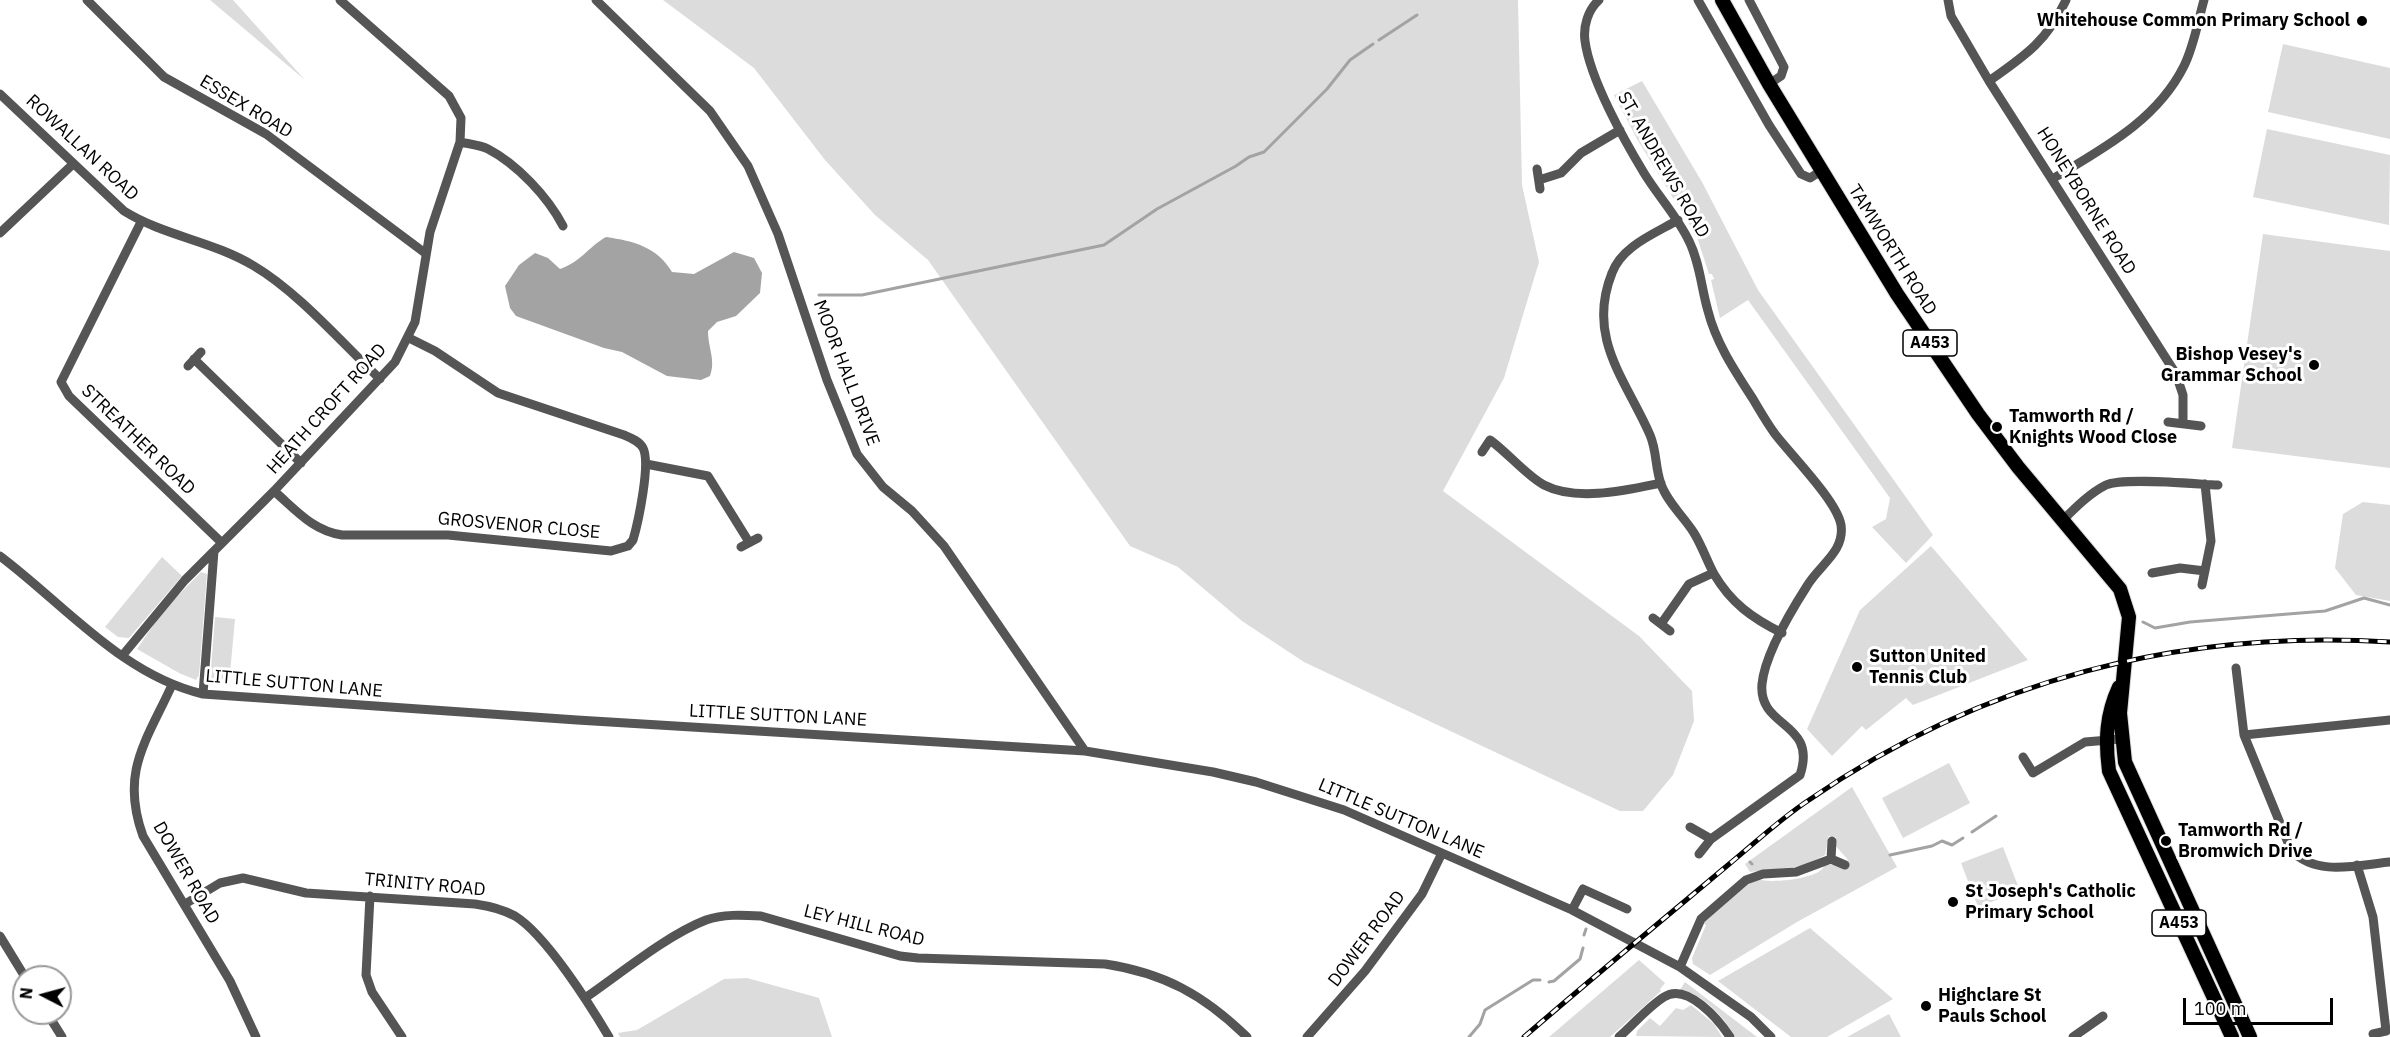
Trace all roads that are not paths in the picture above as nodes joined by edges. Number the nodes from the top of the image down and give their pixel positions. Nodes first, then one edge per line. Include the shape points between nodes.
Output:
1 (87, 0) edge
2 (340, 0) edge
3 (596, 0) edge
4 (1599, 0) edge
5 (1698, 0) edge
6 (1722, 0) edge
7 (1749, 0) edge
8 (1948, 0) edge
9 (2066, 0) edge
10 (2204, 0) edge
11 (1989, 81) junction
12 (1769, 84) junction
13 (0, 94) edge
14 (1620, 130) junction
15 (460, 142) junction
16 (72, 165) junction
17 (1537, 169) dead end
18 (1821, 171) junction
19 (2054, 178) junction
20 (1678, 220) junction
21 (141, 222) junction
22 (563, 226) dead end
23 (0, 233) edge
24 (426, 253) junction
25 (409, 338) junction
26 (195, 359) dead end
27 (380, 379) junction
28 (2168, 422) dead end
29 (2183, 423) junction
30 (2201, 426) dead end
31 (1482, 452) dead end
32 (301, 463) junction
33 (646, 464) junction
34 (1661, 483) junction
35 (2205, 484) junction
36 (2218, 484) dead end
37 (274, 491) junction
38 (2063, 520) junction
39 (758, 538) dead end
40 (222, 543) junction
41 (214, 551) junction
42 (0, 556) edge
43 (2205, 571) junction
44 (1713, 573) junction
45 (2152, 573) dead end
46 (2202, 585) dead end
47 (1670, 631) dead end
48 (1782, 633) junction
49 (122, 656) junction
50 (2248, 674) dead end
51 (2123, 677) junction
52 (172, 686) junction
53 (203, 694) junction
54 (2390, 720) edge
55 (2244, 735) junction
56 (2121, 739) junction
57 (2106, 740) junction
58 (1085, 751) junction
59 (2023, 757) dead end
60 (1690, 827) dead end
61 (1711, 839) junction
62 (1832, 841) dead end
63 (1442, 853) junction
64 (1700, 854) dead end
65 (1832, 859) junction
66 (2390, 862) edge
67 (1845, 865) dead end
68 (2357, 865) junction
69 (370, 896) junction
70 (185, 904) junction
71 (1627, 909) dead end
72 (1572, 910) junction
73 (0, 936) edge
74 (18, 965) edge
75 (1680, 967) junction
76 (585, 998) junction
77 (2103, 1016) dead end
78 (2387, 1020) edge
79 (2373, 1034) dead end
80 (256, 1037) edge
81 (402, 1037) edge
82 (609, 1037) edge
83 (1247, 1037) edge
84 (1307, 1037) edge
85 (1619, 1037) edge
86 (1730, 1037) edge
87 (1772, 1037) edge
88 (2073, 1037) edge
89 (2232, 1037) edge
90 (2250, 1037) edge

1 - 24 street, ESSEX ROAD via 164,77 266,134
2 - 15 street, HEATH CROFT ROAD via 449,96 461,118
3 - 58 street, MOOR HALL DRIVE via 710,111 748,166 778,234 827,380 857,454 883,487 944,546
4 - 14 street, ST. ANDREWS ROAD via 1588,14 1585,39
5 - 18 street via 1801,174 1810,178
6 - 12 main road, TAMWORTH ROAD / A453
7 - 12 street via 1784,67
8 - 11 street, HONEYBORNE ROAD via 1951,16
9 - 11 street via 2043,39
10 - 19 street via 2186,64 2165,98 2145,118
11 - 19 street, HONEYBORNE ROAD
12 - 18 main road, TAMWORTH ROAD / A453
13 - 16 street, ROWALLAN ROAD
14 - 17 street via 1540,184
14 - 20 street, ST. ANDREWS ROAD via 1644,174
15 - 22 street via 487,149 527,178 553,207
15 - 24 street, HEATH CROFT ROAD
16 - 21 street, ROWALLAN ROAD
16 - 23 street
18 - 38 main road, TAMWORTH ROAD / A453 via 1978,414
19 - 29 street, HONEYBORNE ROAD via 2176,374 2183,396
20 - 34 street via 1625,251 1612,272 1605,306 1610,357 1651,437
20 - 48 street, ST. ANDREWS ROAD via 1696,259 1722,349 1775,434 1840,521 1841,541 1807,585
21 - 27 street, ROWALLAN ROAD via 219,248 255,266
21 - 40 street, STREATHER ROAD via 63,373 63,390
24 - 25 street, HEATH CROFT ROAD via 418,311
25 - 27 street, HEATH CROFT ROAD
25 - 33 street via 498,393 632,438 643,449
26 - 32 street
27 - 32 street, HEATH CROFT ROAD
28 - 29 street
29 - 30 street
31 - 34 street via 1490,440 1534,478 1556,489 1600,494
32 - 37 street, HEATH CROFT ROAD
33 - 37 street, GROSVENOR CLOSE via 633,540 628,546 611,551 447,535 327,533
33 - 39 street via 708,476 745,545
34 - 44 street via 1693,532
35 - 36 street
35 - 38 street via 2109,483
35 - 43 street via 2211,526
37 - 40 street, HEATH CROFT ROAD
38 - 51 main road, TAMWORTH ROAD / A453 via 2111,576 2126,604 2129,631
40 - 41 street, HEATH CROFT ROAD
41 - 49 street, HEATH CROFT ROAD via 177,588
41 - 53 street
42 - 49 street, LITTLE SUTTON LANE
43 - 45 street via 2180,568
43 - 46 street
44 - 47 street via 1689,584 1657,621
44 - 48 street via 1744,611
48 - 61 street, ST. ANDREWS ROAD via 1767,662 1762,695 1770,714 1800,738 1804,750 1800,776
49 - 52 street, LITTLE SUTTON LANE
50 - 55 street via 2236,672
51 - 56 main road, TAMWORTH ROAD / A453
51 - 57 main road, TAMWORTH ROAD / A453 via 2110,707
52 - 53 street, LITTLE SUTTON LANE
52 - 70 street, DOWER ROAD via 139,755 133,796 143,836
53 - 58 street, LITTLE SUTTON LANE
54 - 55 street
55 - 68 street via 2291,850 2317,867
56 - 57 street
56 - 90 main road, TAMWORTH ROAD / A453 via 2125,762
57 - 59 street via 2085,742 2033,773
57 - 89 main road, TAMWORTH ROAD / A453 via 2115,788
58 - 63 street, LITTLE SUTTON LANE via 1256,782 1344,810
60 - 61 street
61 - 64 street, ST. ANDREWS ROAD
62 - 65 street
63 - 72 street, LITTLE SUTTON LANE
63 - 84 street, DOWER ROAD via 1422,894 1365,971
65 - 67 street
65 - 75 street via 1796,872 1763,874 1746,880 1701,919
66 - 68 street
68 - 78 street via 2373,917
69 - 70 street, TRINITY ROAD via 306,893 243,878 220,883
69 - 76 street, TRINITY ROAD via 475,904 507,912 536,935
69 - 81 street via 366,975 372,992
70 - 80 street, DOWER ROAD via 230,981
71 - 72 street via 1583,889
72 - 75 street, LITTLE SUTTON LANE
73 - 74 street
75 - 87 street, LITTLE SUTTON LANE via 1751,1017
76 - 82 street, TRINITY ROAD
76 - 83 street, LEY HILL ROAD via 686,929 707,920 761,916 900,956 1104,964 1135,969 1189,991
77 - 88 street
78 - 79 street via 2386,1030
85 - 86 street via 1665,996 1677,994 1704,1006

